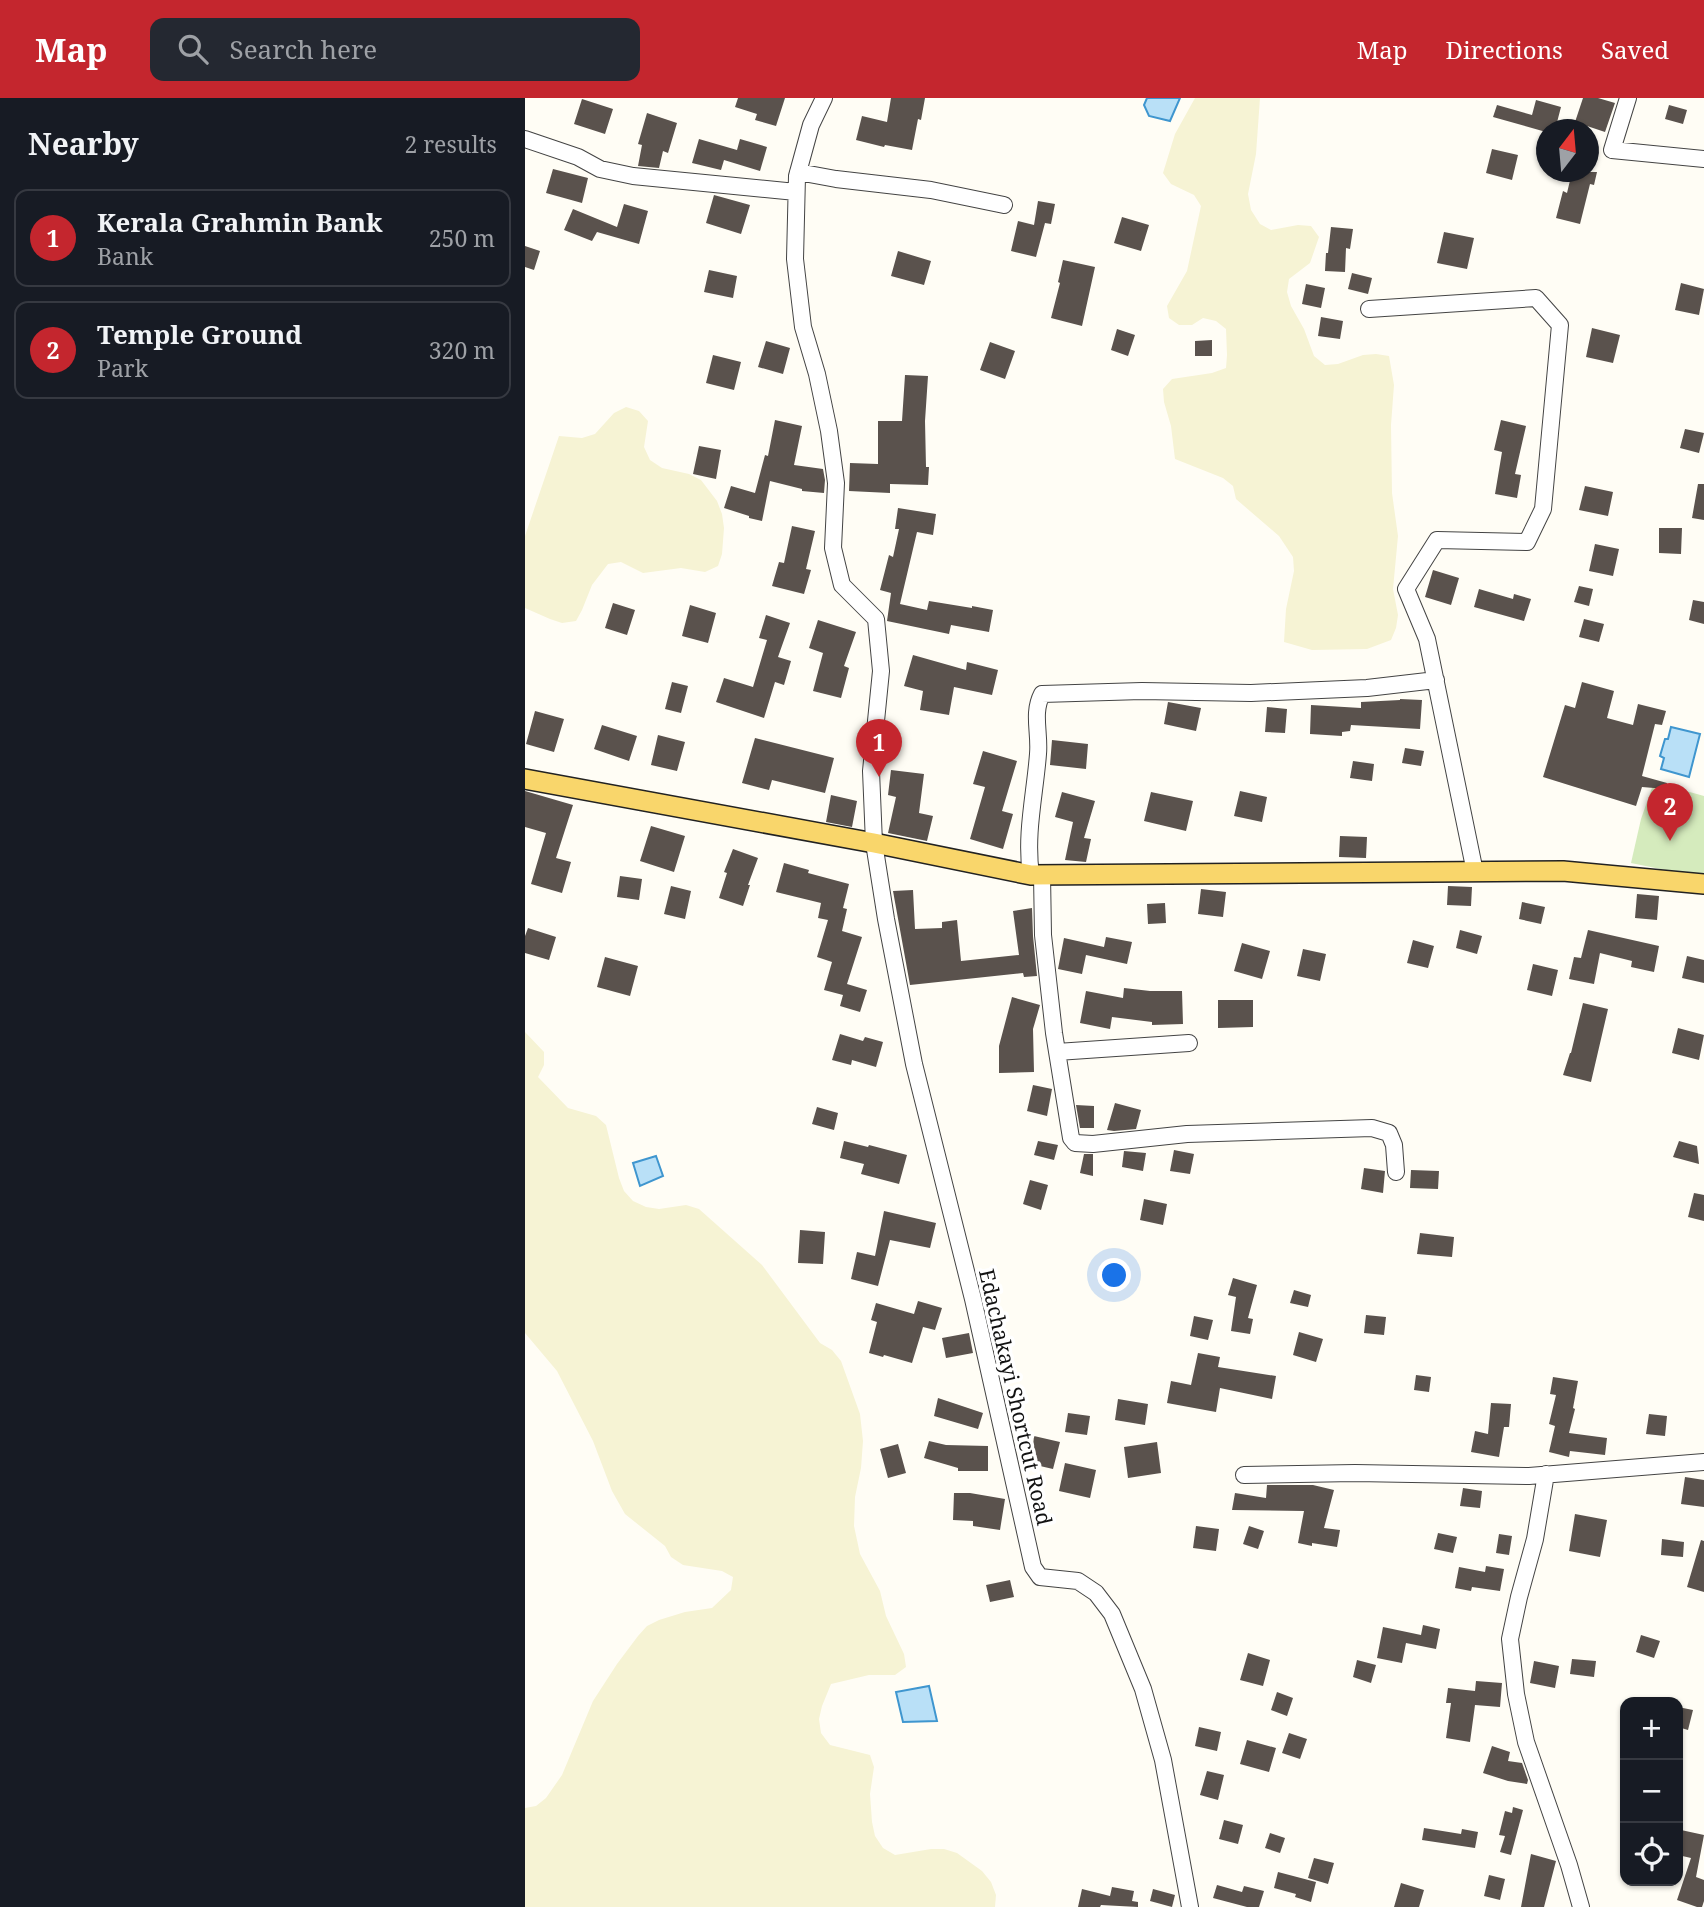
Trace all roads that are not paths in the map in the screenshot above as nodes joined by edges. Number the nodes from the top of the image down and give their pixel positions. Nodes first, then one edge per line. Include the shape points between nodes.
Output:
1 (824, 98) edge
2 (1628, 98) edge
3 (525, 139) edge
4 (1704, 159) edge
5 (798, 172) junction
6 (796, 192) junction
7 (1004, 205) dead end
8 (1369, 309) dead end
9 (1436, 680) junction
10 (525, 779) edge
11 (874, 843) junction
12 (1475, 872) junction
13 (1036, 874) junction
14 (1704, 884) edge
15 (1189, 1043) dead end
16 (1058, 1052) junction
17 (1396, 1172) dead end
18 (1704, 1462) edge
19 (1546, 1474) junction
20 (1244, 1475) dead end
21 (1190, 1907) edge
22 (1580, 1907) edge

1 - 5 street, Edachakayi Shortcut Road
2 - 4 street via 1612,150
3 - 6 street via 600,169 633,176
5 - 6 street, Edachakayi Shortcut Road
5 - 7 street
6 - 11 street, Edachakayi Shortcut Road via 795,259 803,327 829,431 835,483 833,548 842,585 876,619 881,671 871,771
8 - 9 street via 1536,298 1560,325 1543,509 1527,542 1437,540 1406,589 1427,639
9 - 12 street
9 - 13 street via 1251,693 1042,694 1037,704 1039,750 1028,855
10 - 11 main road
11 - 13 main road
11 - 21 street, Edachakayi Shortcut Road via 914,1064 1033,1567 1040,1577 1078,1581 1096,1593 1112,1614 1143,1689 1163,1760
12 - 13 main road
12 - 14 main road via 1563,871
13 - 16 street
15 - 16 street
16 - 17 street via 1075,1143 1373,1128 1389,1133
18 - 19 street
19 - 20 street
19 - 22 street via 1510,1639 1526,1742

